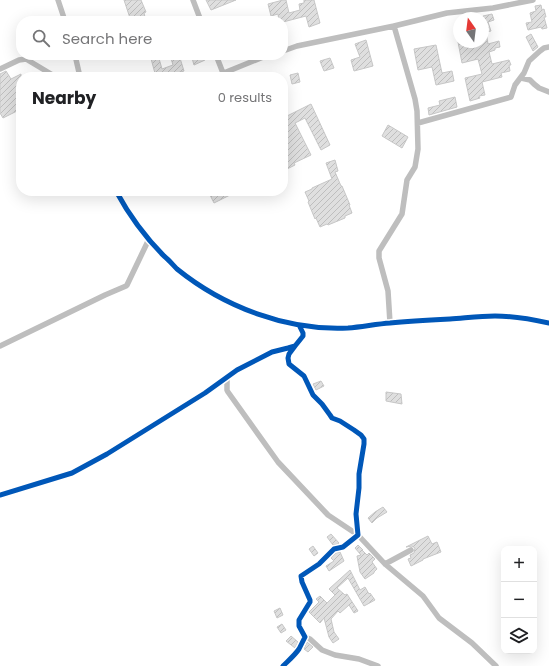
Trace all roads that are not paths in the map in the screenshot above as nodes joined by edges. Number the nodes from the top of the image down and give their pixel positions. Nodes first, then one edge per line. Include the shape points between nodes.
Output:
1 (58, 0) edge
2 (192, 0) edge
3 (533, 0) edge
4 (63, 16) edge
5 (199, 16) edge
6 (394, 26) junction
7 (549, 47) edge
8 (288, 49) edge
9 (19, 60) edge
10 (28, 60) edge
11 (75, 60) edge
12 (218, 60) edge
13 (256, 60) edge
14 (0, 69) edge
15 (48, 72) edge
16 (79, 72) edge
17 (223, 72) edge
18 (226, 72) edge
19 (521, 78) junction
20 (549, 92) edge
21 (418, 123) junction
22 (119, 196) edge
23 (149, 239) junction
24 (390, 322) junction
25 (549, 323) edge
26 (299, 325) junction
27 (0, 346) edge
28 (296, 346) junction
29 (227, 377) junction
30 (0, 496) edge
31 (358, 535) junction
32 (411, 550) dead end
33 (385, 564) junction
34 (305, 637) junction
35 (283, 666) edge
36 (378, 666) edge
37 (496, 666) edge

1 - 4 street
2 - 5 street
3 - 6 street via 447,13
6 - 8 street
6 - 21 street via 415,99
7 - 19 street via 529,61
9 - 14 street
10 - 15 street
11 - 16 street
12 - 17 street
13 - 18 street
19 - 20 street via 530,80
19 - 21 street via 515,85 512,96
21 - 24 street via 415,167 407,180 402,214 379,251 388,291
22 - 23 street via 129,215
23 - 26 street via 177,268 210,292 271,318
23 - 27 street via 126,286
24 - 25 street via 495,316
24 - 26 street via 348,328
26 - 28 street via 303,336
28 - 29 street via 267,354
28 - 31 street via 288,358 289,364 304,376 312,392 330,416 364,439 356,514
29 - 30 street via 127,442 76,471
29 - 31 street via 228,392 278,462 328,515
31 - 33 street
31 - 34 street via 345,546 334,549 302,576 310,600 299,620
32 - 33 street
33 - 37 street via 423,596 439,618 472,643
34 - 35 street via 300,648
34 - 36 street via 322,650

